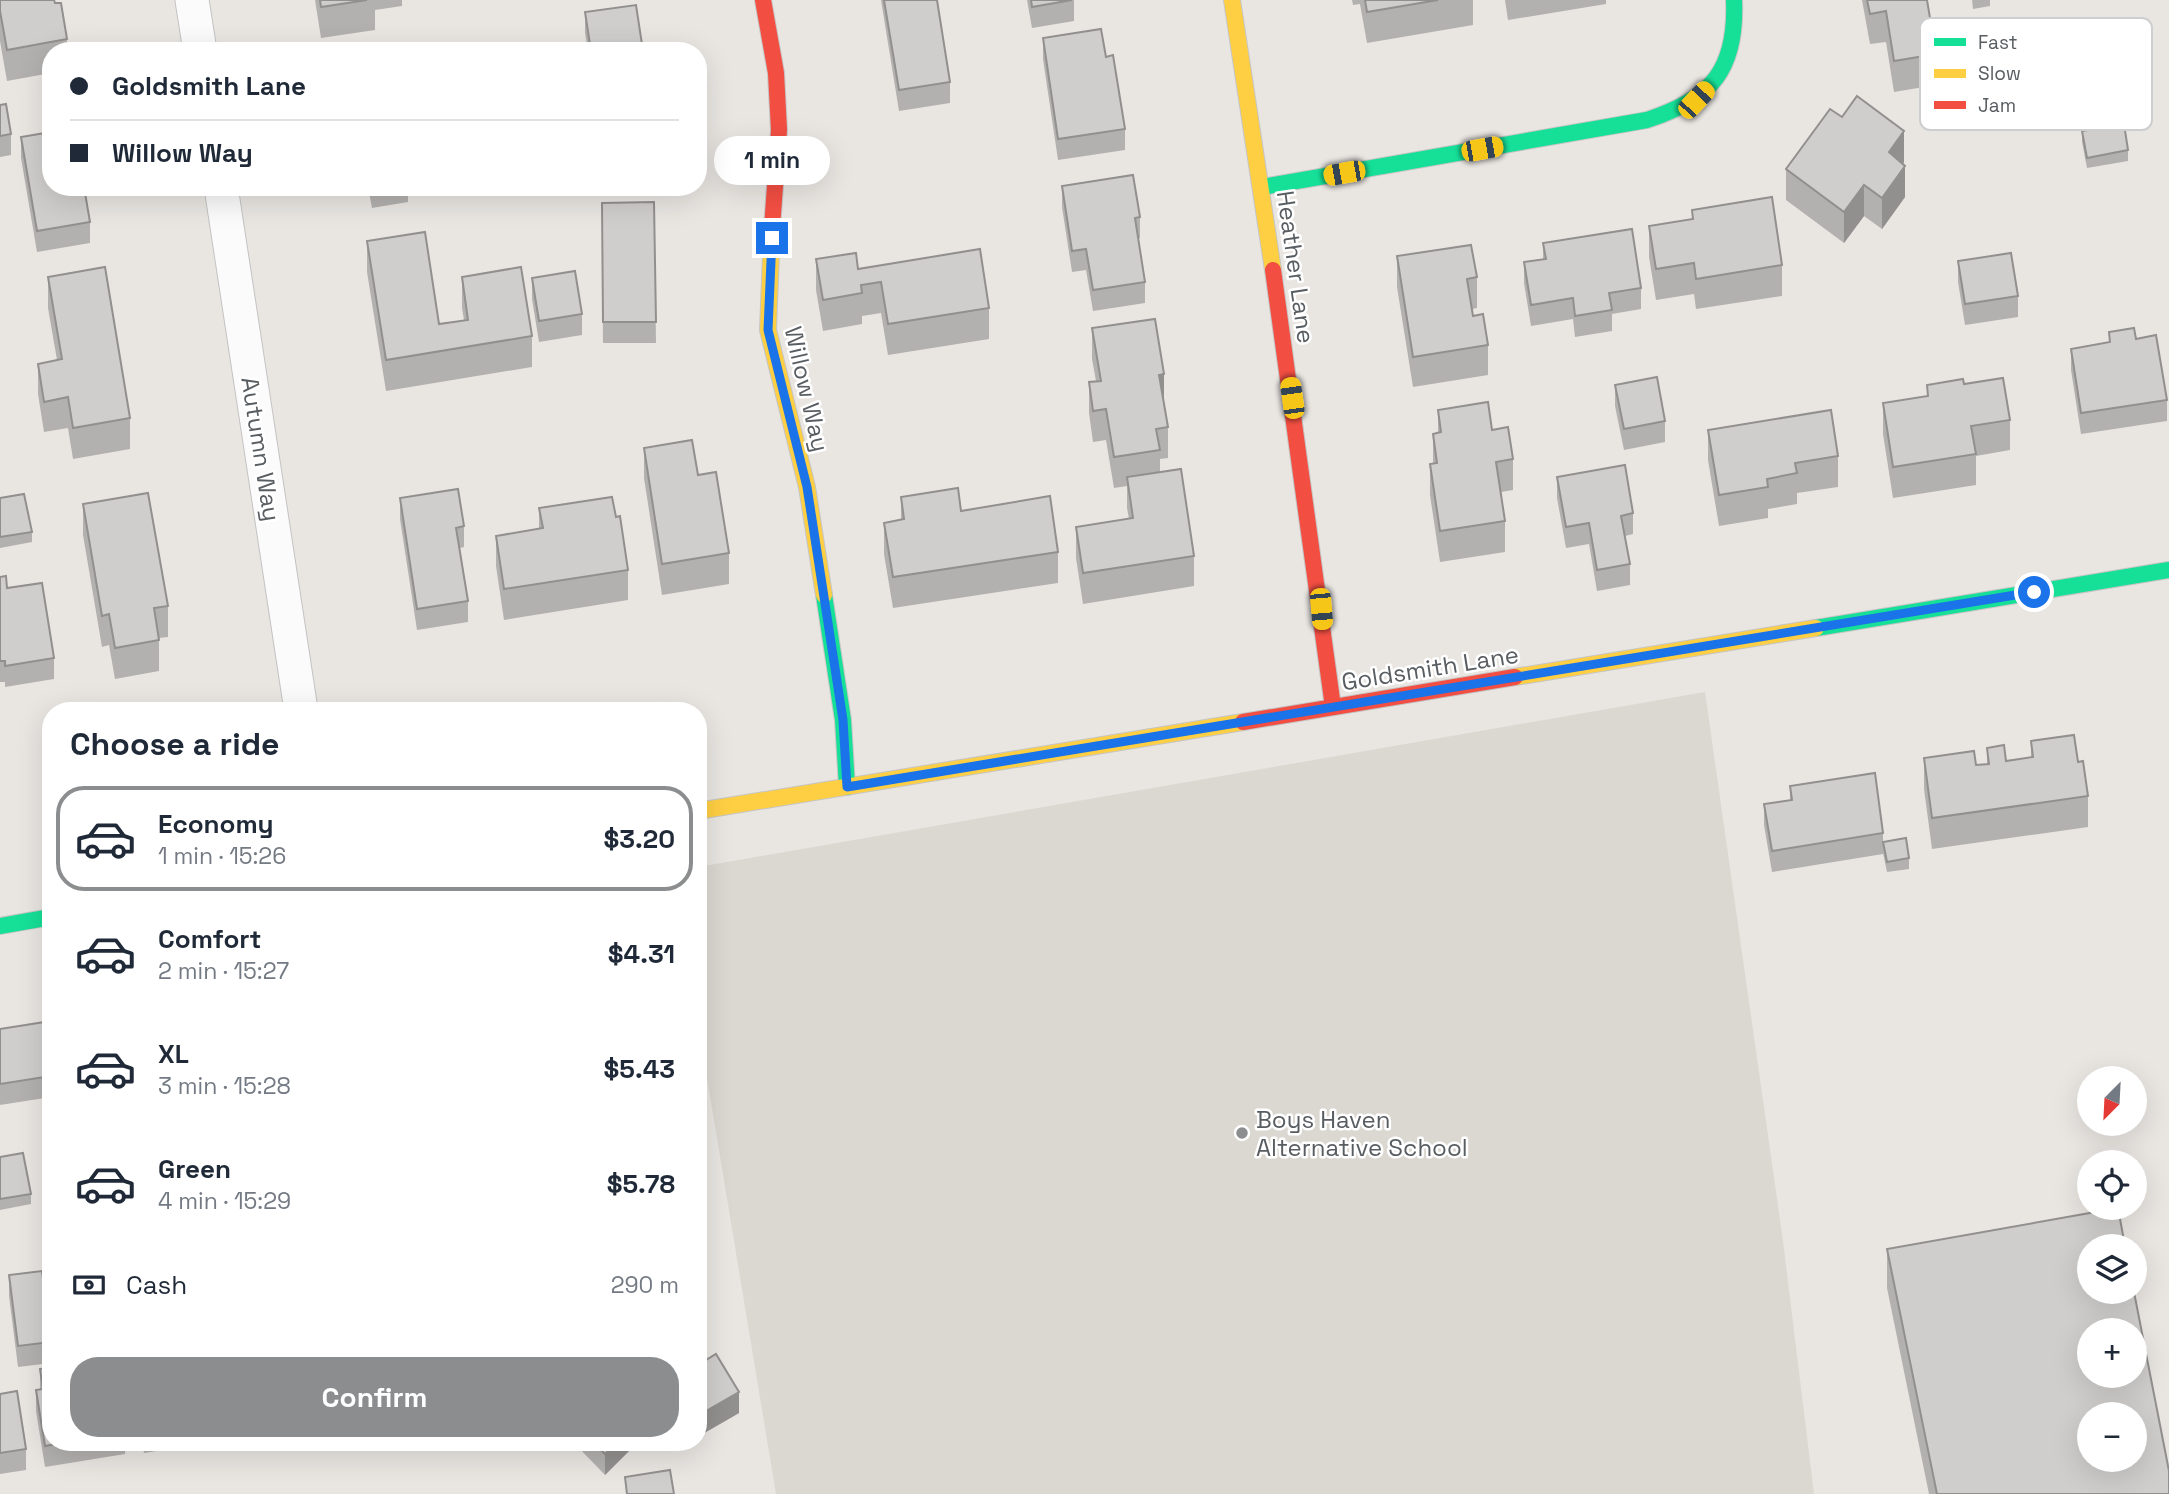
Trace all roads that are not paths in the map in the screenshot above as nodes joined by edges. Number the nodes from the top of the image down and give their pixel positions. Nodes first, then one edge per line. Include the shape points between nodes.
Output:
1 (192, 0) edge
2 (763, 0) edge
3 (1231, 0) edge
4 (1734, 0) edge
5 (199, 42) edge
6 (1262, 187) junction
7 (222, 196) edge
8 (2169, 570) edge
9 (300, 702) edge
10 (1333, 707) junction
11 (847, 787) junction
12 (707, 810) edge
13 (42, 919) edge
14 (0, 926) edge

1 - 5 street
2 - 11 street, Willow Way via 776,73 779,130 768,330 807,487 843,720
3 - 6 street, Heather Lane
4 - 6 street via 1737,28 1721,74 1696,100 1676,112
6 - 10 street, Heather Lane
7 - 9 street, Autumn Way
8 - 10 street, Goldsmith Lane
10 - 11 street, Goldsmith Lane
11 - 12 street, Goldsmith Lane
13 - 14 street

